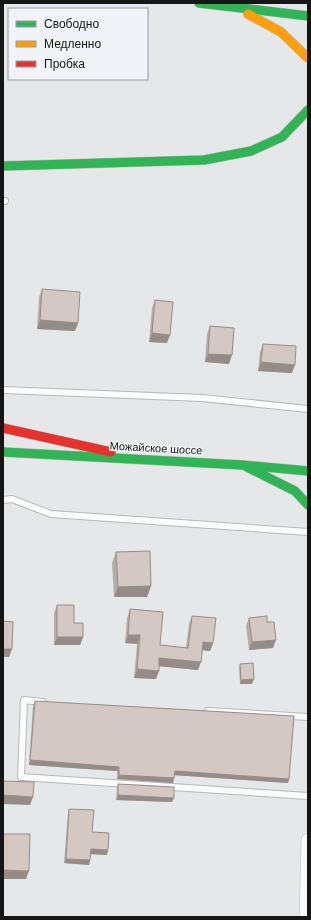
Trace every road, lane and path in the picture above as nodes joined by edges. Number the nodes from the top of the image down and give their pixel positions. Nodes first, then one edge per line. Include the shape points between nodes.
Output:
1 (199, 3) edge
2 (231, 6) junction
3 (308, 16) edge
4 (308, 58) edge
5 (308, 110) edge
6 (3, 166) edge
7 (3, 390) edge
8 (308, 410) edge
9 (3, 428) edge
10 (3, 452) edge
11 (16, 452) junction
12 (3, 456) edge
13 (147, 460) junction
14 (242, 465) junction
15 (308, 471) edge
16 (3, 500) edge
17 (308, 505) edge
18 (308, 532) edge
19 (47, 702) edge
20 (197, 710) edge
21 (308, 717) edge
22 (308, 796) edge
23 (308, 840) edge
24 (306, 917) edge

1 - 2 main road
2 - 3 main road
2 - 4 main road via 266,21 292,39
5 - 6 main road via 282,137 251,151 204,160
7 - 8 lane via 202,398
9 - 13 main road
10 - 11 main road, Можайское шоссе
11 - 12 main road
11 - 13 main road, Можайское шоссе
13 - 14 main road, Можайское шоссе
14 - 15 main road, Можайское шоссе
14 - 17 main road via 295,491
16 - 18 lane via 12,499 51,514
19 - 22 lane via 24,700 21,777
20 - 21 lane
23 - 24 street

